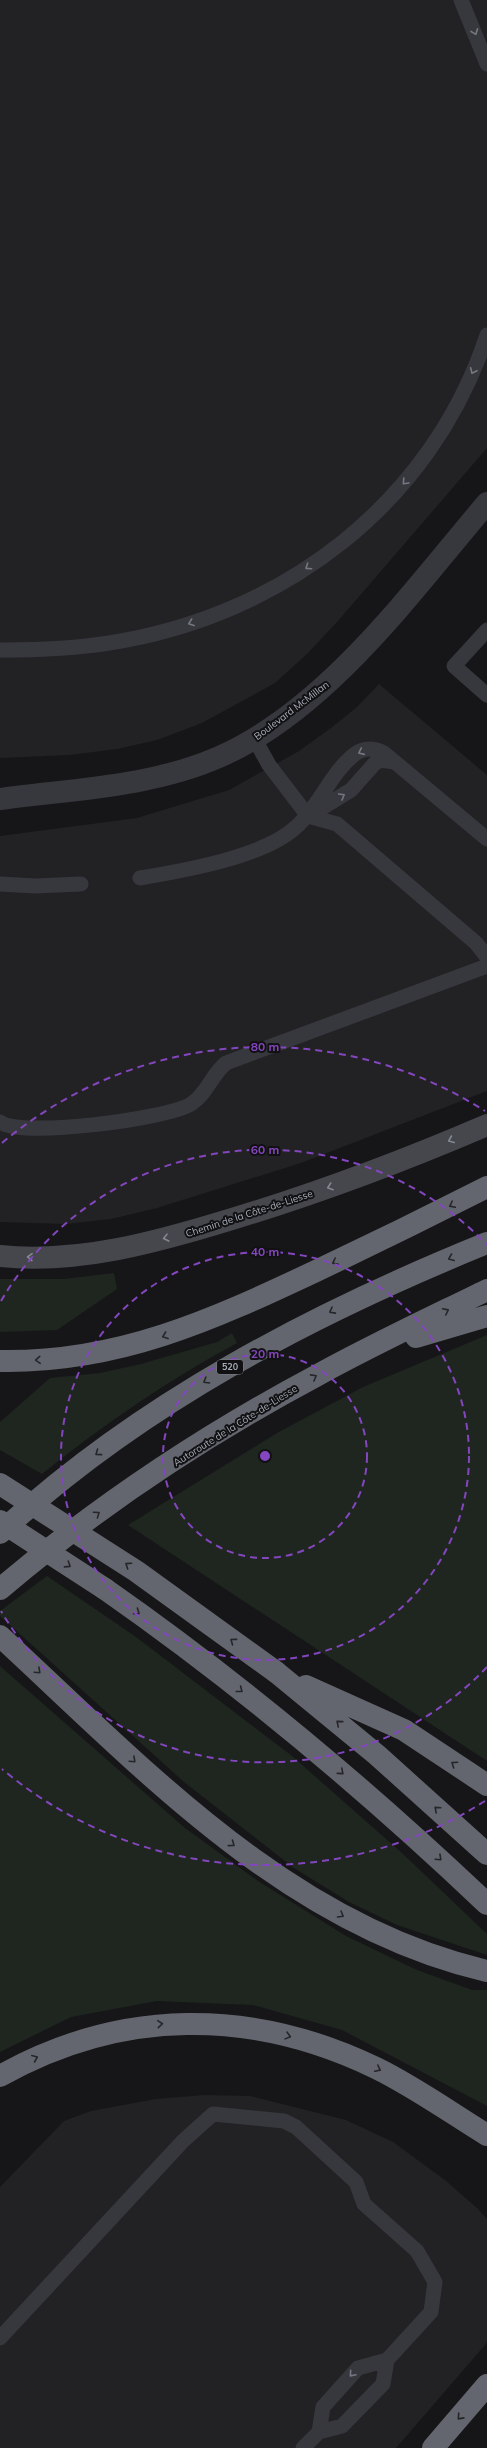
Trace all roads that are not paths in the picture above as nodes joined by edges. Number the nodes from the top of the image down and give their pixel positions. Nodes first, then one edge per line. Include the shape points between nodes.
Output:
1 (461, 0) edge
2 (487, 64) edge
3 (487, 335) edge
4 (487, 504) edge
5 (487, 630) edge
6 (0, 650) edge
7 (487, 695) edge
8 (254, 738) junction
9 (394, 762) junction
10 (0, 799) edge
11 (308, 816) junction
12 (487, 838) edge
13 (140, 878) dead end
14 (0, 884) edge
15 (80, 884) dead end
16 (487, 957) edge
17 (487, 966) edge
18 (0, 1122) edge
19 (487, 1125) edge
20 (487, 1187) edge
21 (487, 1244) edge
22 (0, 1256) edge
23 (487, 1290) edge
24 (487, 1316) edge
25 (361, 1353) junction
26 (0, 1361) edge
27 (0, 1484) edge
28 (0, 1522) edge
29 (0, 1533) edge
30 (0, 1588) edge
31 (5, 1640) edge
32 (276, 1672) junction
33 (487, 1785) edge
34 (487, 1854) edge
35 (487, 1904) edge
36 (487, 1971) edge
37 (0, 2076) edge
38 (487, 2136) edge
39 (0, 2338) edge
40 (388, 2360) junction
41 (487, 2385) edge
42 (319, 2432) junction
43 (303, 2448) edge
44 (433, 2448) edge

1 -> 2 lane
3 -> 6 lane via 447,421 411,476 366,524 305,570 254,598 201,619 152,634 73,647
4 - 8 street, Boulevard McMillan via 351,660 309,698
5 - 7 lane via 454,666
8 - 10 street, Boulevard McMillan via 219,757 151,778
8 - 11 lane via 269,765
11 -> 9 lane via 351,790 375,763 388,759
9 -> 11 lane via 376,749 366,749 355,754 335,776
9 - 12 lane
11 - 13 lane via 294,829 260,847 197,866
11 - 16 lane via 337,824 476,943
14 - 15 lane
17 - 18 lane via 226,1063 218,1069 202,1095 180,1110 112,1122 42,1128 19,1129
19 -> 22 main road, Chemin de la Côte-de-Liesse via 334,1185 166,1238 80,1254
20 -> 26 highway via 296,1280 202,1322 156,1339 86,1355
21 -> 29 highway, 520 via 340,1307 239,1361 95,1455
25 -> 23 highway, Autoroute de la Côte-de-Liesse
24 - 25 highway
30 -> 25 highway, Autoroute de la Côte-de-Liesse via 82,1524 223,1430 317,1375
32 -> 27 highway, bridge via 136,1571
28 -> 35 highway, bridge via 149,1620 291,1729 384,1808
31 -> 36 highway via 149,1774 227,1840 274,1874 344,1917 382,1936 453,1963
33 -> 32 highway via 404,1730
34 -> 32 highway via 377,1755
37 -> 38 highway via 19,2065 76,2041 132,2028 186,2023 252,2028 316,2044 359,2060 394,2077
39 - 40 lane via 183,2141 213,2114 230,2114 284,2121 296,2127 356,2182 364,2204 425,2261 435,2282 431,2312
40 - 42 lane via 383,2384 342,2426
40 -> 42 lane via 358,2368 323,2407
41 -> 44 highway
42 - 43 lane

